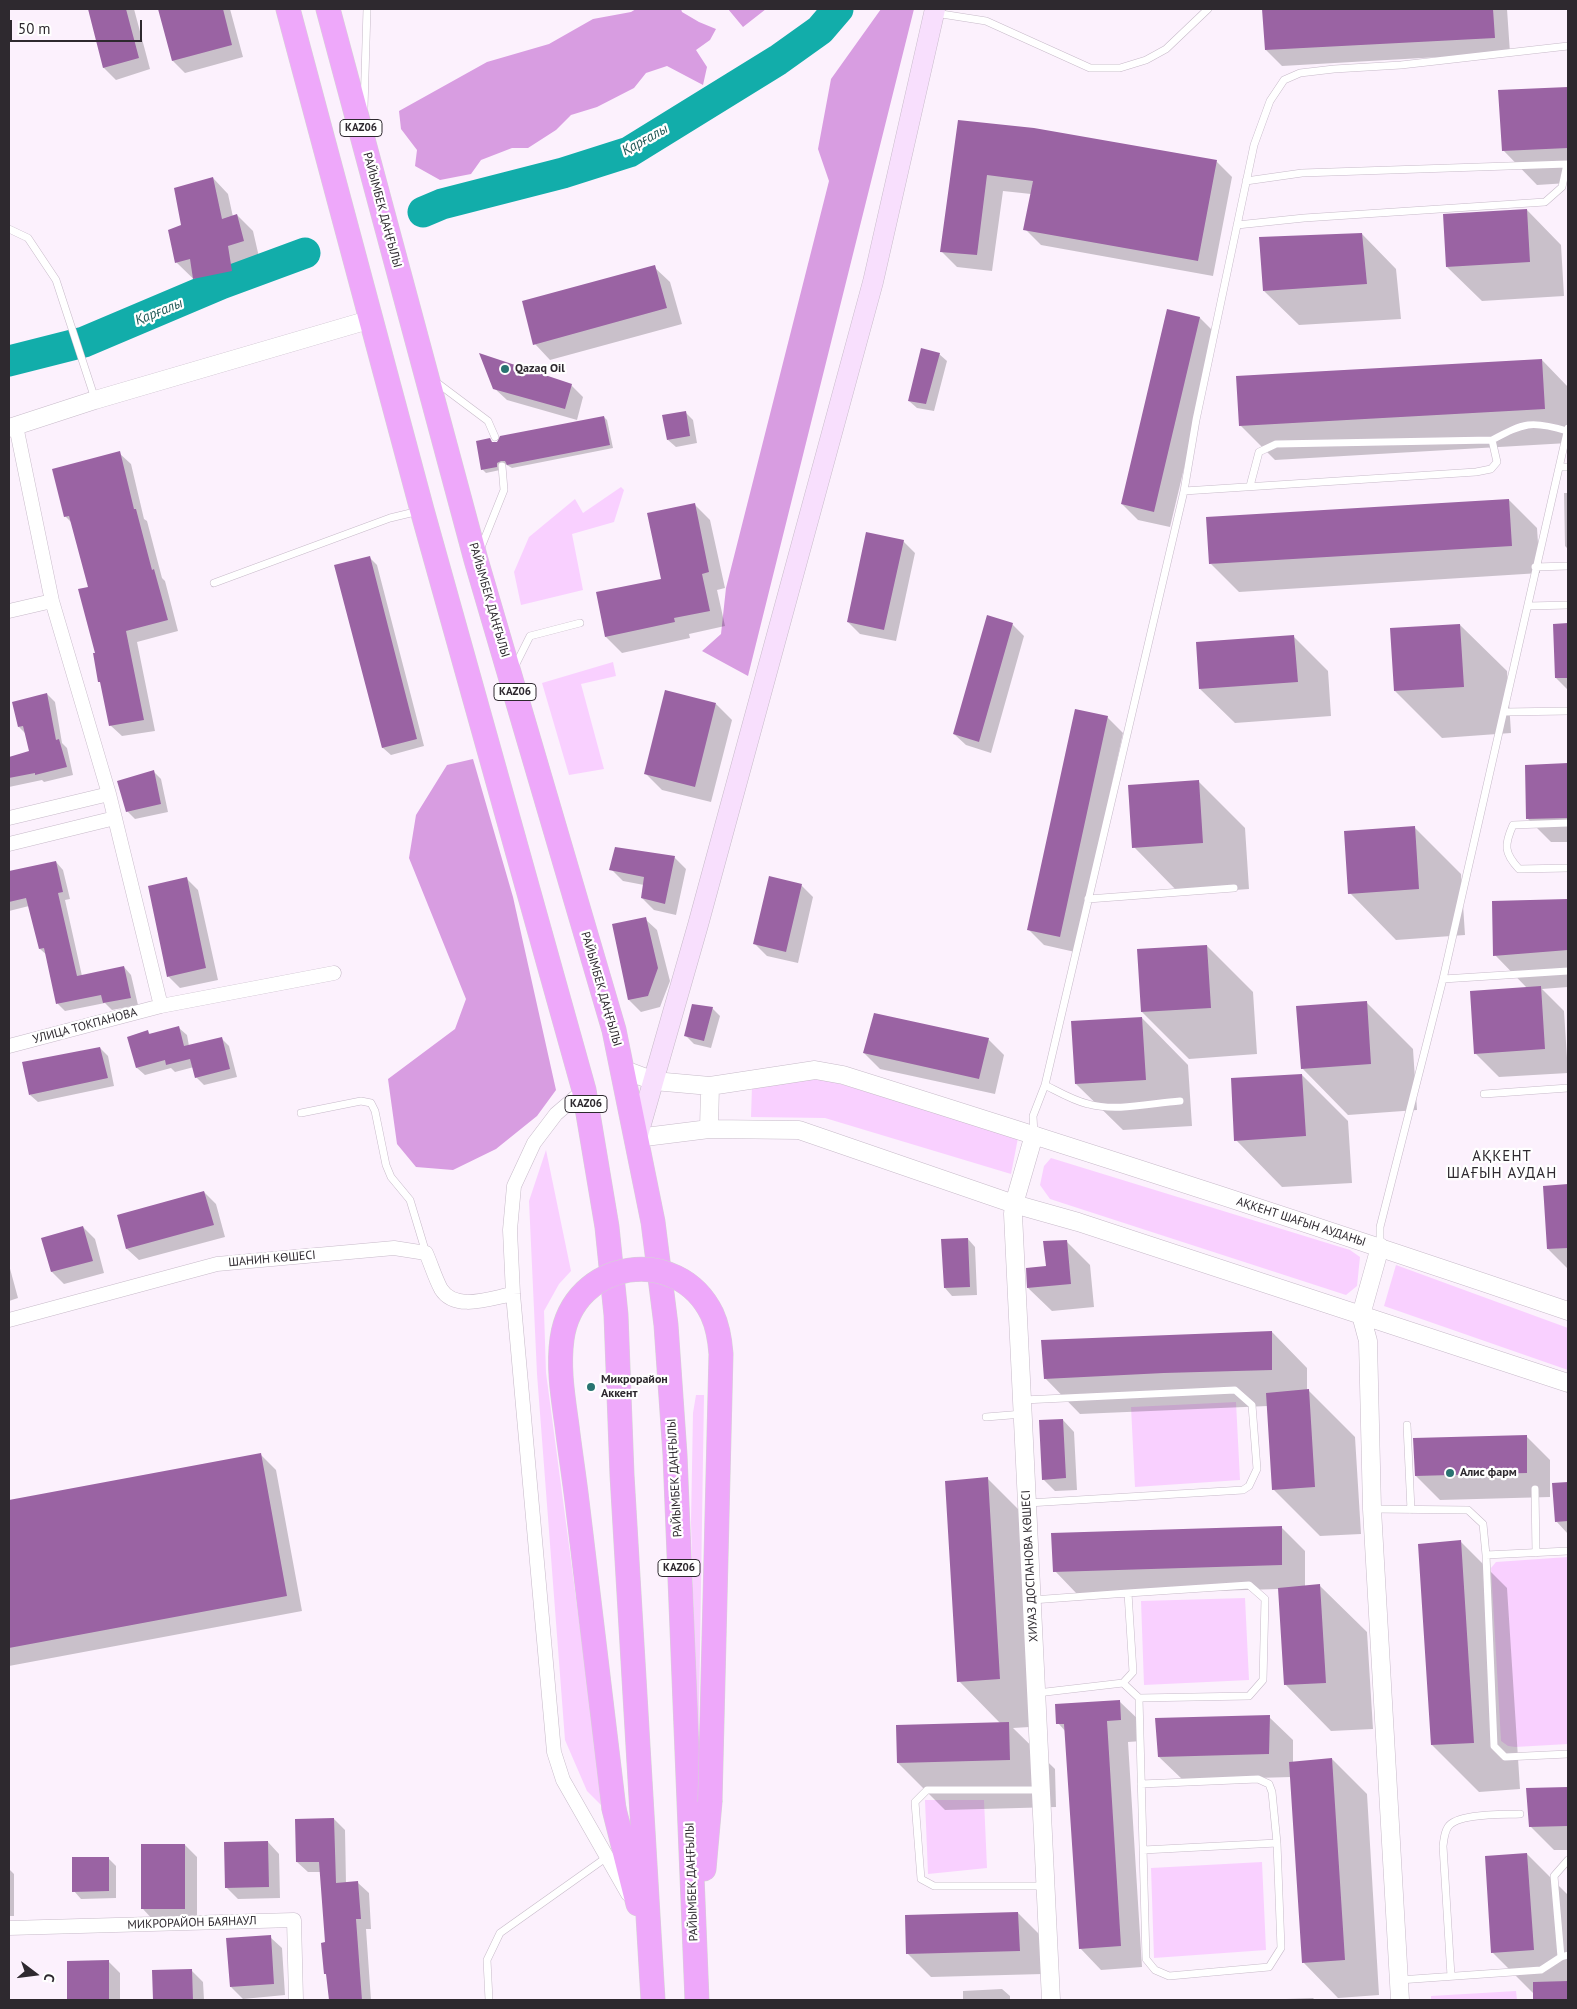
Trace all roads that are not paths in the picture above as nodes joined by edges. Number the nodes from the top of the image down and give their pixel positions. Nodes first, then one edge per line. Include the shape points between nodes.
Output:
1 (288, 9) edge
2 (328, 9) edge
3 (367, 9) edge
4 (1208, 9) edge
5 (934, 11) edge
6 (1568, 46) edge
7 (363, 138) junction
8 (1568, 164) edge
9 (1246, 181) junction
10 (1237, 225) junction
11 (9, 229) edge
12 (372, 319) junction
13 (426, 375) junction
14 (95, 400) junction
15 (12, 427) edge
16 (1568, 430) edge
17 (495, 437) dead end
18 (1492, 440) junction
19 (502, 466) dead end
20 (1568, 466) edge
21 (1559, 467) junction
22 (1250, 486) junction
23 (1184, 491) junction
24 (422, 510) junction
25 (476, 560) junction
26 (1568, 566) edge
27 (1535, 568) junction
28 (214, 583) dead end
29 (52, 601) junction
30 (1568, 605) edge
31 (1529, 606) junction
32 (9, 611) edge
33 (580, 623) dead end
34 (510, 675) junction
35 (1568, 711) edge
36 (1504, 712) junction
37 (109, 794) junction
38 (9, 818) edge
39 (115, 818) junction
40 (1568, 823) edge
41 (9, 844) edge
42 (1568, 868) edge
43 (1234, 888) dead end
44 (1088, 899) junction
45 (1568, 971) edge
46 (334, 973) dead end
47 (1443, 979) junction
48 (161, 1006) junction
49 (9, 1046) edge
50 (622, 1069) junction
51 (654, 1081) junction
52 (1045, 1085) junction
53 (710, 1086) junction
54 (1568, 1088) edge
55 (584, 1090) junction
56 (1484, 1094) dead end
57 (1180, 1101) dead end
58 (300, 1113) dead end
59 (709, 1129) junction
60 (1034, 1135) junction
61 (637, 1138) junction
62 (1014, 1204) junction
63 (1380, 1247) junction
64 (426, 1253) junction
65 (513, 1294) junction
66 (1568, 1311) edge
67 (1361, 1315) junction
68 (9, 1320) edge
69 (1568, 1383) edge
70 (1023, 1407) junction
71 (986, 1417) dead end
72 (1407, 1425) dead end
73 (1535, 1489) dead end
74 (1028, 1504) junction
75 (1372, 1510) junction
76 (1412, 1510) junction
77 (1568, 1551) edge
78 (1536, 1553) junction
79 (1486, 1555) junction
80 (1128, 1593) junction
81 (1032, 1600) junction
82 (1124, 1683) junction
83 (1036, 1693) junction
84 (1139, 1698) junction
85 (1568, 1754) edge
86 (1142, 1784) junction
87 (1041, 1790) junction
88 (1520, 1814) dead end
89 (1277, 1843) junction
90 (1143, 1850) junction
91 (607, 1857) junction
92 (1568, 1860) edge
93 (1045, 1886) junction
94 (640, 1914) junction
95 (9, 1928) edge
96 (1565, 1956) edge
97 (652, 1961) junction
98 (695, 1962) junction
99 (1451, 1976) junction
100 (1399, 1980) junction
101 (296, 2000) edge
102 (489, 2000) edge
103 (653, 2000) edge
104 (697, 2000) edge
105 (1051, 2000) edge
106 (1400, 2000) edge

1 - 12 highway, KАZ06
2 - 7 highway, РАЙЫМБЕК ДАҢҒЫЛЫ / KАZ06
3 - 7 lane
4 - 5 lane via 1166,49 1146,60 1120,68 1090,68 986,21
5 - 51 main road via 872,282
6 - 9 lane via 1300,73 1284,80 1270,101
7 - 13 highway, РАЙЫМБЕК ДАҢҒЫЛЫ / KАZ06
8 - 9 lane via 1302,174
8 - 10 lane via 1562,187 1545,202
9 - 10 lane
10 - 23 lane
11 - 14 lane via 28,238 56,280
12 - 14 street
12 - 24 highway, KАZ06
13 - 17 lane via 488,422
13 - 25 highway, РАЙЫМБЕК ДАҢҒЫЛЫ / KАZ06
14 - 15 street
15 - 29 street
16 - 18 lane via 1542,424 1526,425
16 - 21 lane
18 - 22 lane via 1276,444 1259,452
18 - 22 lane via 1497,462 1491,469 1476,472
19 - 25 lane via 504,490
20 - 21 lane
21 - 27 lane
22 - 23 lane
23 - 44 lane
24 - 28 lane via 390,518
24 - 55 highway, KАZ06
25 - 34 highway, РАЙЫМБЕК ДАҢҒЫЛЫ / KАZ06
26 - 27 lane
27 - 31 lane
29 - 32 street
29 - 37 street
30 - 31 lane
31 - 36 lane
33 - 34 lane via 530,636
34 - 50 highway, РАЙЫМБЕК ДАҢҒЫЛЫ / KАZ06 via 614,1030
35 - 36 lane
36 - 47 lane
37 - 38 street
37 - 39 street
39 - 41 street
39 - 48 street
40 - 42 lane via 1513,825 1506,840 1508,858 1518,869
43 - 44 lane
44 - 52 lane
45 - 47 lane
46 - 48 street, УЛИЦА ТОКПАНОВА
47 - 63 lane via 1380,1227
48 - 49 street, УЛИЦА ТОКПАНОВА
50 - 51 street, АҚКЕНТ ШАҒЫН АУДАНЫ
50 - 61 highway, РАЙЫМБЕК ДАҢҒЫЛЫ / KАZ06
51 - 53 street, АҚКЕНТ ШАҒЫН АУДАНЫ
51 - 61 main road
52 - 57 lane via 1071,1099 1111,1107
52 - 60 lane via 1033,1116
53 - 59 street
53 - 60 street, АҚКЕНТ ШАҒЫН АУДАНЫ via 815,1070 843,1075
54 - 56 lane
55 - 65 street via 556,1114 534,1143 514,1186 510,1230
55 - 97 highway, KАZ06 via 607,1227 616,1315
58 - 64 lane via 361,1101 370,1103 375,1111 386,1165 391,1177 410,1200
59 - 61 street
59 - 62 street via 798,1130
60 - 62 street, ХИУАЗ ДОСПАНОВА КӨШЕСІ
60 - 63 street, АҚКЕНТ ШАҒЫН АУДАНЫ
61 - 98 highway, РАЙЫМБЕК ДАҢҒЫЛЫ / KАZ06 via 653,1222 675,1455
62 - 67 street
62 - 70 street, ХИУАЗ ДОСПАНОВА КӨШЕСІ
63 - 66 street, АҚКЕНТ ШАҒЫН АУДАНЫ
63 - 67 street
64 - 65 street via 442,1290 451,1300 466,1302
64 - 68 street, ШАНИН КӨШЕСІ via 394,1248 217,1264
65 - 91 street via 554,1752 563,1780
67 - 69 street
67 - 75 street via 1368,1341
70 - 71 lane
70 - 74 street, ХИУАЗ ДОСПАНОВА КӨШЕСІ
70 - 74 lane via 1235,1390 1252,1405 1257,1469 1249,1486 1243,1490
72 - 76 lane
73 - 78 lane
74 - 81 street, ХИУАЗ ДОСПАНОВА КӨШЕСІ
75 - 76 lane
75 - 100 street
76 - 79 lane via 1468,1510 1483,1524
77 - 78 lane
78 - 79 lane
79 - 85 lane via 1494,1746 1505,1757
80 - 81 lane
80 - 82 lane via 1132,1672
80 - 84 lane via 1249,1585 1265,1599 1263,1680 1249,1696
81 - 83 street, ХИУАЗ ДОСПАНОВА КӨШЕСІ
82 - 83 lane
82 - 84 lane
83 - 87 street, ХИУАЗ ДОСПАНОВА КӨШЕСІ
84 - 86 lane
86 - 89 lane via 1258,1779 1269,1784 1272,1792
86 - 90 lane
87 - 93 street, ХИУАЗ ДОСПАНОВА КӨШЕСІ
87 - 93 lane via 927,1790 915,1802 921,1879 934,1886
88 - 99 lane via 1478,1816 1456,1820 1448,1826 1443,1846
89 - 90 lane
89 - 90 lane via 1281,1948 1269,1967 1169,1976 1155,1970 1146,1959
91 - 94 street
91 - 102 lane via 500,1933 487,1960
92 - 96 lane via 1554,1876
93 - 105 street, ХИУАЗ ДОСПАНОВА КӨШЕСІ
94 - 97 highway
94 - 98 highway, bridge via 614,1809 562,1393 560,1353 569,1312 583,1292 611,1274 638,1269 669,1275 690,1287 708,1309 719,1335 721,1354 710,1802
95 - 101 street, МИКРОРАЙОН БАЯНАУЛ via 294,1920
96 - 99 lane via 1541,1970
97 - 103 highway, KАZ06
98 - 104 highway, РАЙЫМБЕК ДАҢҒЫЛЫ / KАZ06
99 - 100 lane
100 - 106 street

